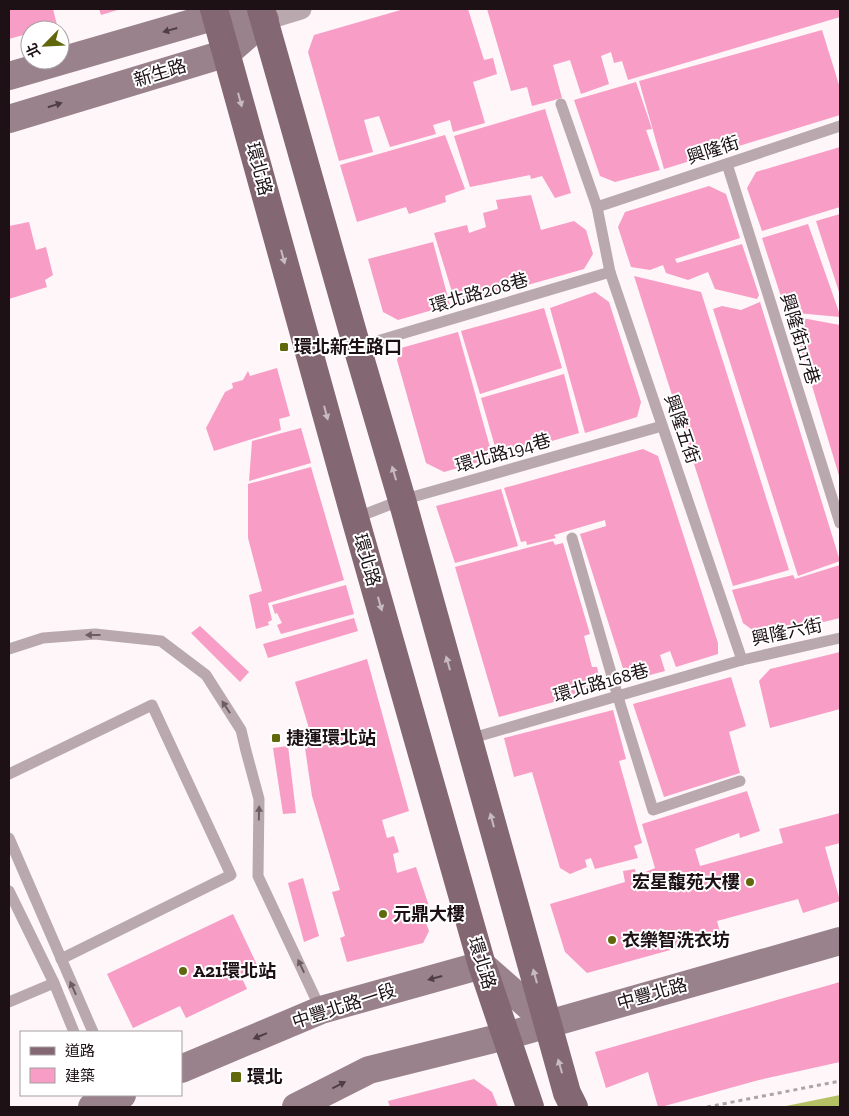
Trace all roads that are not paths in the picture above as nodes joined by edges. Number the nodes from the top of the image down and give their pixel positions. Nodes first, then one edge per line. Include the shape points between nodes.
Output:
1 (301, 9) edge
2 (215, 13) edge
3 (263, 14) edge
4 (227, 53) junction
5 (9, 76) edge
6 (561, 104) dead end
7 (9, 119) edge
8 (840, 126) edge
9 (727, 164) junction
10 (597, 207) junction
11 (610, 272) junction
12 (357, 347) junction
13 (662, 426) junction
14 (402, 500) junction
15 (356, 518) junction
16 (840, 523) edge
17 (572, 538) dead end
18 (840, 638) edge
19 (9, 649) edge
20 (742, 660) junction
21 (618, 697) junction
22 (469, 739) junction
23 (9, 774) edge
24 (740, 781) dead end
25 (9, 838) edge
26 (9, 891) edge
27 (840, 941) edge
28 (61, 959) junction
29 (482, 965) junction
30 (54, 983) junction
31 (9, 1002) edge
32 (321, 1010) junction
33 (548, 1023) junction
34 (74, 1031) edge
35 (93, 1031) edge
36 (506, 1036) junction
37 (182, 1069) edge
38 (296, 1107) edge
39 (530, 1107) edge
40 (574, 1107) edge

1 - 3 street, 新生路
2 - 3 main road
2 - 4 main road, 環北路
2 -> 5 main road
3 - 4 main road, 新生路
3 - 12 main road
7 -> 4 main road, 新生路
4 -> 15 main road, 環北路
6 - 10 lane, 興隆五街
8 - 9 lane, 興隆街
9 - 10 lane, 興隆街
9 - 16 lane, 興隆街117巷
10 - 11 lane, 興隆五街
11 - 12 lane, 環北路208巷
11 - 13 lane, 興隆五街
14 -> 12 main road
13 - 14 lane, 環北路194巷
13 - 20 lane, 興隆五街
14 - 15 lane, 環北路194巷
22 -> 14 main road
15 -> 29 main road, 環北路
17 - 21 lane
18 - 20 lane, 興隆六街
32 -> 19 lane via 258,876 259,800 241,730 206,675 161,641 95,634 42,638
20 - 21 lane, 環北路168巷
21 - 22 lane, 環北路168巷
21 - 24 lane via 653,810
33 -> 22 main road
23 - 28 lane via 152,705 231,875
25 - 28 lane
26 - 30 lane
27 - 33 main road, 中豐北路
35 -> 28 lane
29 -> 32 main road, 中豐北路一段
29 - 33 main road
29 - 36 main road, 環北路
30 - 31 lane
30 - 34 lane
32 -> 37 main road, 中豐北路一段
33 - 36 main road
40 -> 33 main road via 567,1093
38 -> 36 main road via 369,1070
36 - 39 main road, 環北路

